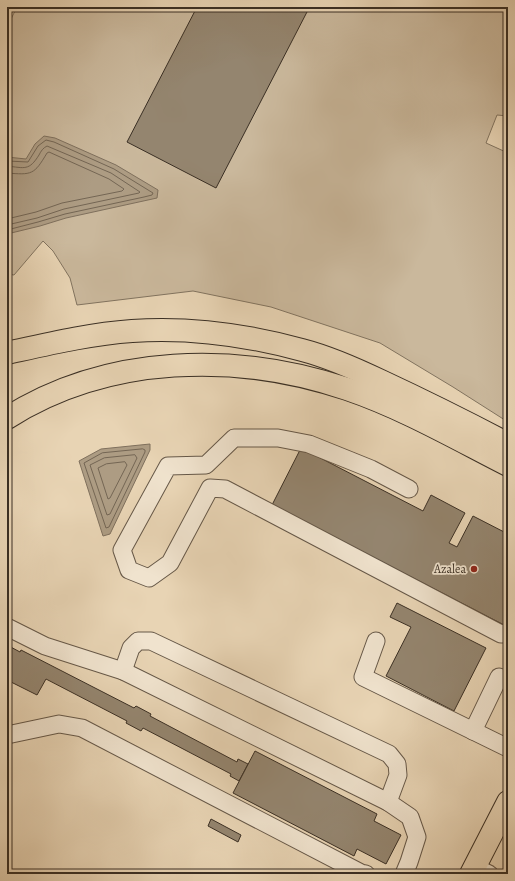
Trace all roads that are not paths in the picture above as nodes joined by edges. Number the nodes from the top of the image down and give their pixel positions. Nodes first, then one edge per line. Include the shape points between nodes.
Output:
1 (7, 353) edge
2 (7, 418) edge
3 (508, 444) edge
4 (508, 465) edge
5 (409, 489) dead end
6 (7, 627) edge
7 (508, 633) edge
8 (376, 641) dead end
9 (123, 671) junction
10 (498, 677) dead end
11 (474, 731) junction
12 (7, 735) edge
13 (508, 748) edge
14 (388, 802) junction
15 (508, 802) edge
16 (479, 872) edge
17 (366, 874) edge
18 (404, 874) edge

1 - 3 main road via 68,339 132,331 192,331 246,338 303,350 356,370 414,396
2 - 4 main road via 54,393 94,378 139,369 194,365 243,366 298,375 348,389 399,409
5 - 7 lane via 309,444 278,438 234,438 206,464 168,466 122,550 129,570 149,578 170,563 210,488 225,489 501,634
6 - 9 lane via 45,646
8 - 11 lane via 363,677
9 - 14 lane
9 - 14 lane via 131,648 138,641 151,640 389,754 397,764 398,775
10 - 11 lane
11 - 13 lane
12 - 17 lane via 59,724 82,728
14 - 18 lane via 410,817 417,837
15 - 16 main road

